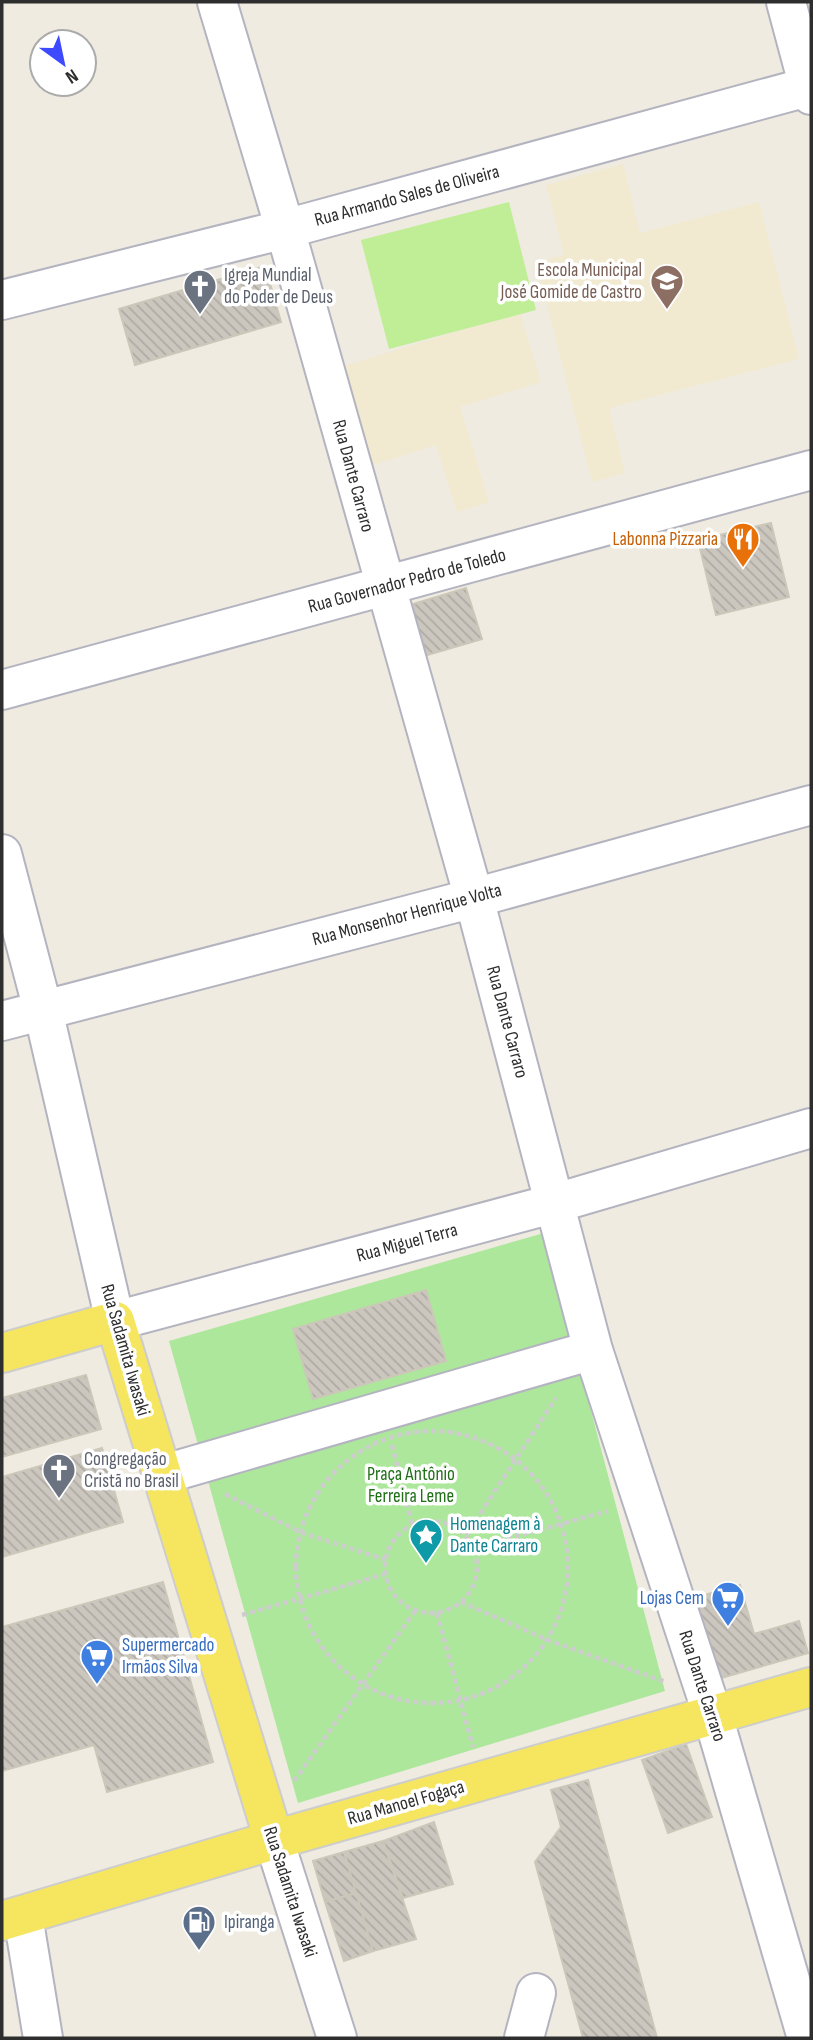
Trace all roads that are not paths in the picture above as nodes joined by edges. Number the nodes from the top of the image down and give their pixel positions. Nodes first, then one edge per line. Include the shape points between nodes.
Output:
1 (217, 2) edge
2 (786, 2) edge
3 (811, 89) edge
4 (285, 229) junction
5 (2, 300) edge
6 (811, 470) edge
7 (384, 587) junction
8 (2, 690) edge
9 (811, 805) edge
10 (2, 854) edge
11 (474, 898) junction
12 (43, 1010) junction
13 (2, 1021) edge
14 (811, 1128) edge
15 (556, 1203) junction
16 (116, 1321) junction
17 (589, 1351) junction
18 (2, 1353) edge
19 (170, 1472) junction
20 (811, 1687) edge
21 (708, 1706) junction
22 (270, 1830) junction
23 (12, 1919) edge
24 (536, 1993) dead end
25 (43, 2038) edge
26 (337, 2038) edge
27 (524, 2038) edge
28 (807, 2038) edge

1 - 4 street, Rua Dante Carraro
2 - 3 street
3 - 4 street, Rua Armando Sales de Oliveira
4 - 5 street, Rua Armando Sales de Oliveira
4 - 7 street, Rua Dante Carraro
6 - 7 street, Rua Governador Pedro de Toledo
7 - 8 street, Rua Governador Pedro de Toledo
7 - 11 street, Rua Dante Carraro
9 - 11 street, Rua Monsenhor Henrique Volta
10 - 12 street, Rua Sadamita Iwasaki
11 - 12 street, Rua Monsenhor Henrique Volta
11 - 15 street, Rua Dante Carraro
12 - 13 street, Rua Monsenhor Henrique Volta
12 - 16 street, Rua Sadamita Iwasaki
14 - 15 street, Rua Miguel Terra
15 - 16 street, Rua Miguel Terra
15 - 17 street, Rua Dante Carraro
16 - 18 main road, Rua Miguel Terra
16 - 19 main road, Rua Sadamita Iwasaki
17 - 19 street via 386,1424
17 - 21 street, Rua Dante Carraro
19 - 22 main road, Rua Sadamita Iwasaki via 206,1625
20 - 21 main road, Rua Manoel Fogaça
21 - 22 main road, Rua Manoel Fogaça via 482,1782
21 - 28 street, Rua Dante Carraro
22 - 23 main road, Rua Manoel Fogaça
22 - 26 street, Rua Sadamita Iwasaki
23 - 25 street
24 - 27 street

